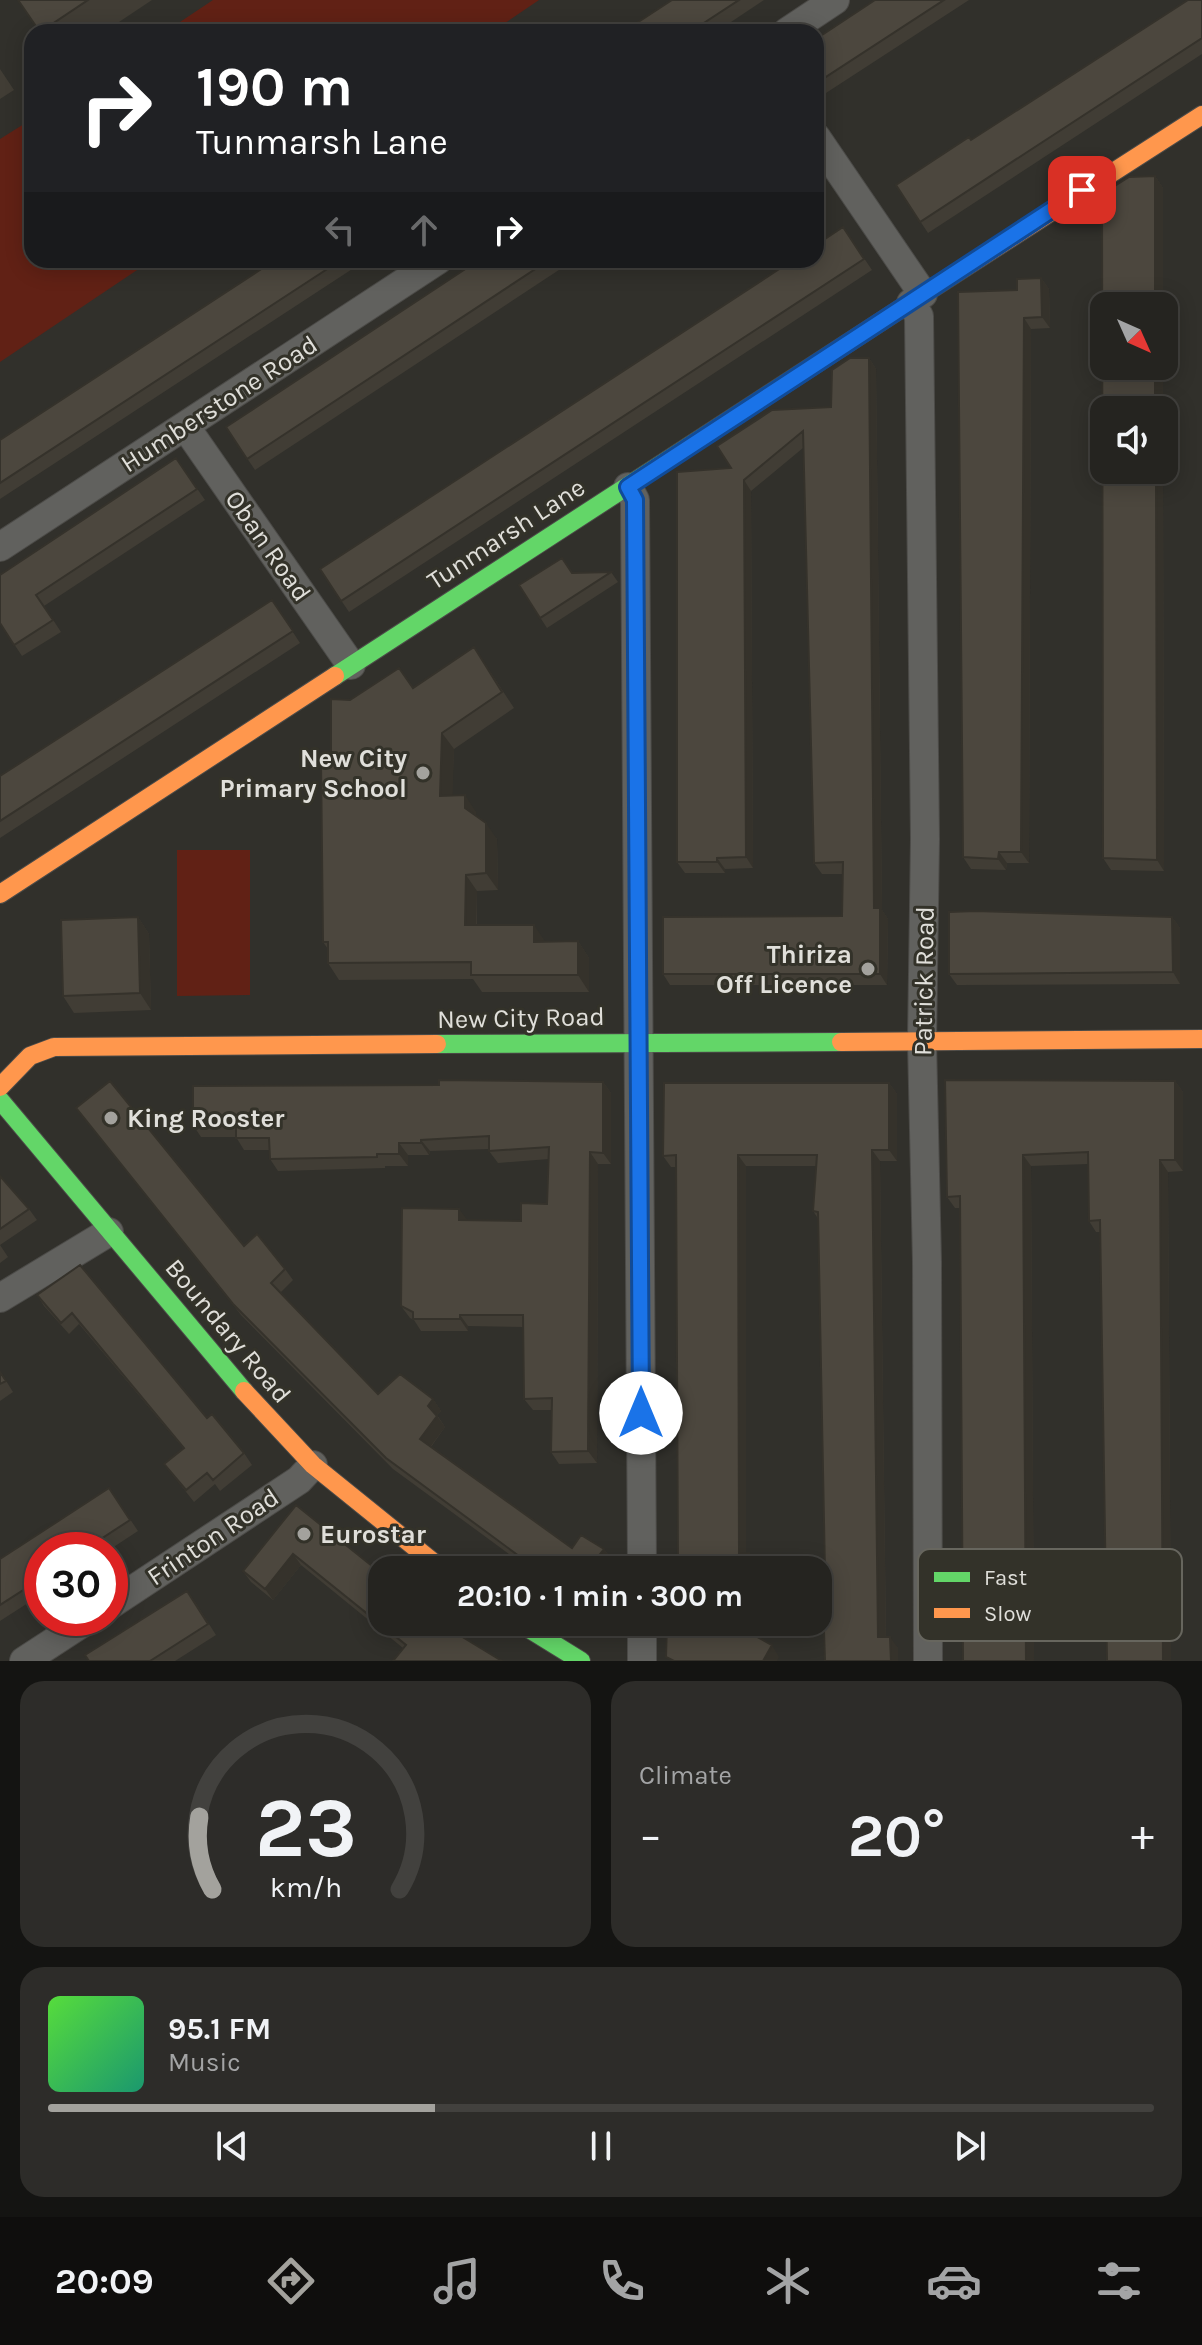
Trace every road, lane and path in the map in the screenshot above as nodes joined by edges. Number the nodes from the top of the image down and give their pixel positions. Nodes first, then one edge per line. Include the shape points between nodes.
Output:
1 (835, 0) edge
2 (799, 24) edge
3 (1200, 120) edge
4 (824, 150) edge
5 (426, 268) edge
6 (917, 298) junction
7 (185, 426) junction
8 (628, 487) junction
9 (0, 547) edge
10 (351, 665) junction
11 (0, 894) edge
12 (1202, 1039) edge
13 (922, 1042) junction
14 (640, 1043) junction
15 (0, 1087) edge
16 (0, 1100) edge
17 (109, 1232) junction
18 (0, 1298) edge
19 (313, 1465) junction
20 (928, 1549) edge
21 (426, 1556) edge
22 (642, 1556) edge
23 (128, 1593) edge
24 (67, 1636) edge
25 (541, 1636) edge
26 (642, 1636) edge
27 (928, 1641) edge
28 (42, 1656) edge
29 (581, 1661) edge
30 (642, 1661) edge
31 (928, 1661) edge

1 - 2 street
3 - 6 street, Tunmarsh Lane
4 - 6 street
5 - 7 street, Humberstone Road
6 - 8 street, Tunmarsh Lane
6 - 13 street, Patrick Road via 925,839
7 - 9 street, Humberstone Road
7 - 10 street, Oban Road
8 - 10 street, Tunmarsh Lane
8 - 14 street via 635,500
10 - 11 street, Tunmarsh Lane
12 - 13 street, New City Road
13 - 14 street, New City Road
13 - 20 street, Patrick Road
14 - 15 street, New City Road via 54,1047 30,1056
14 - 22 street
16 - 17 street, Boundary Road
17 - 18 street
17 - 19 street, Boundary Road
19 - 21 street, Boundary Road
19 - 23 street, Frinton Road via 299,1480
24 - 28 street
25 - 29 street
26 - 30 street
27 - 31 street, Patrick Road

